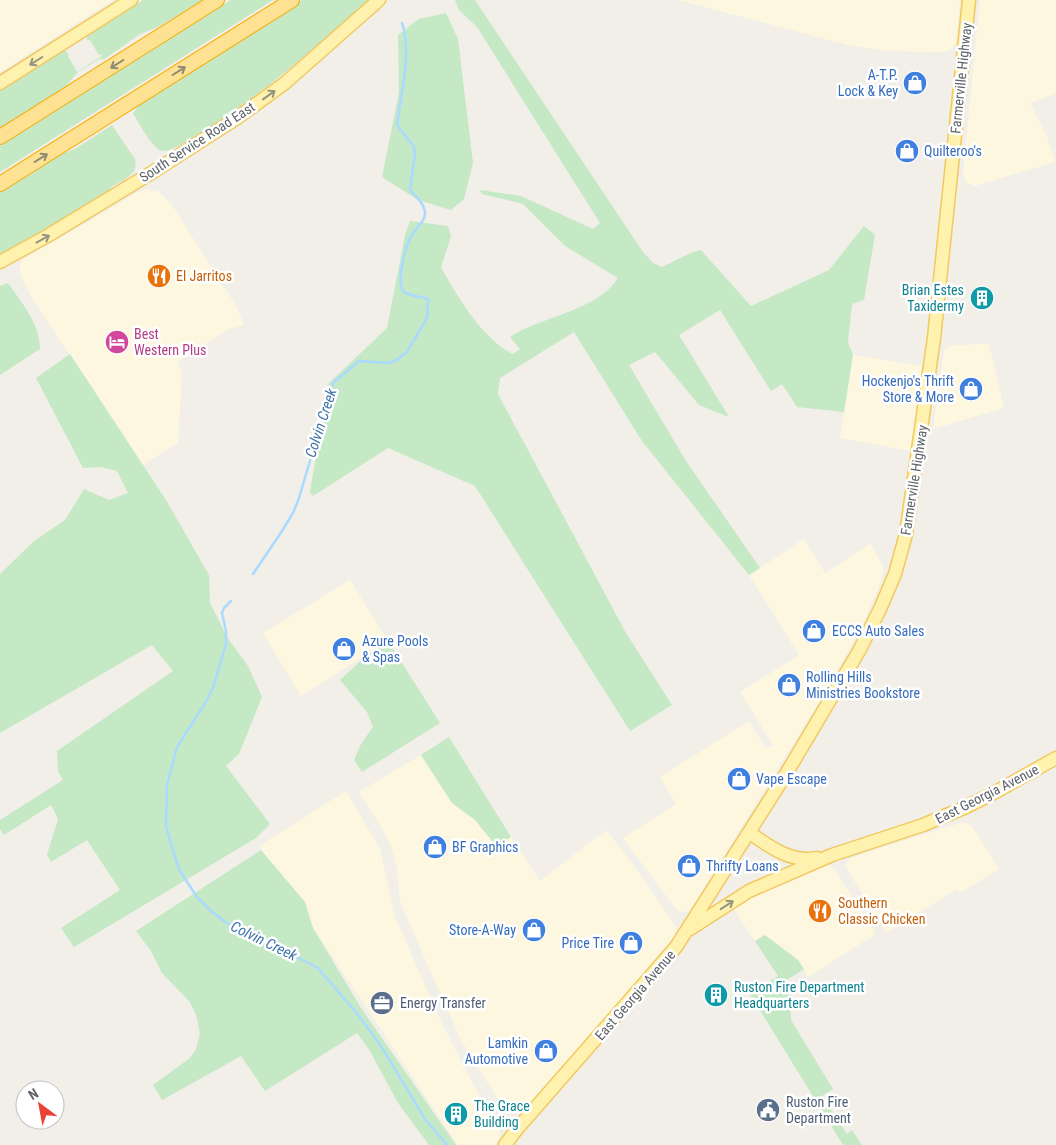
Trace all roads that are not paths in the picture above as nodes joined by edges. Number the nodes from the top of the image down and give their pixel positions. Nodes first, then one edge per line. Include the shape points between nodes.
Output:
1 (131, 0) edge
2 (217, 0) edge
3 (292, 0) edge
4 (379, 0) edge
5 (970, 0) edge
6 (0, 83) edge
7 (0, 137) edge
8 (0, 184) edge
9 (0, 262) edge
10 (1056, 758) edge
11 (750, 833) junction
12 (832, 855) junction
13 (686, 932) junction
14 (505, 1145) edge

1 -> 6 main road
2 -> 7 highway
8 -> 3 highway
9 -> 4 main road, South Service Road East via 58,230 237,118 285,83
5 - 11 main road, Farmerville Highway via 934,338 906,534 895,574 859,650
10 - 12 main road, East Georgia Avenue via 966,807
11 - 12 main road via 790,857 809,859
11 - 13 main road, East Georgia Avenue
13 -> 12 main road via 749,891
13 - 14 main road, East Georgia Avenue

